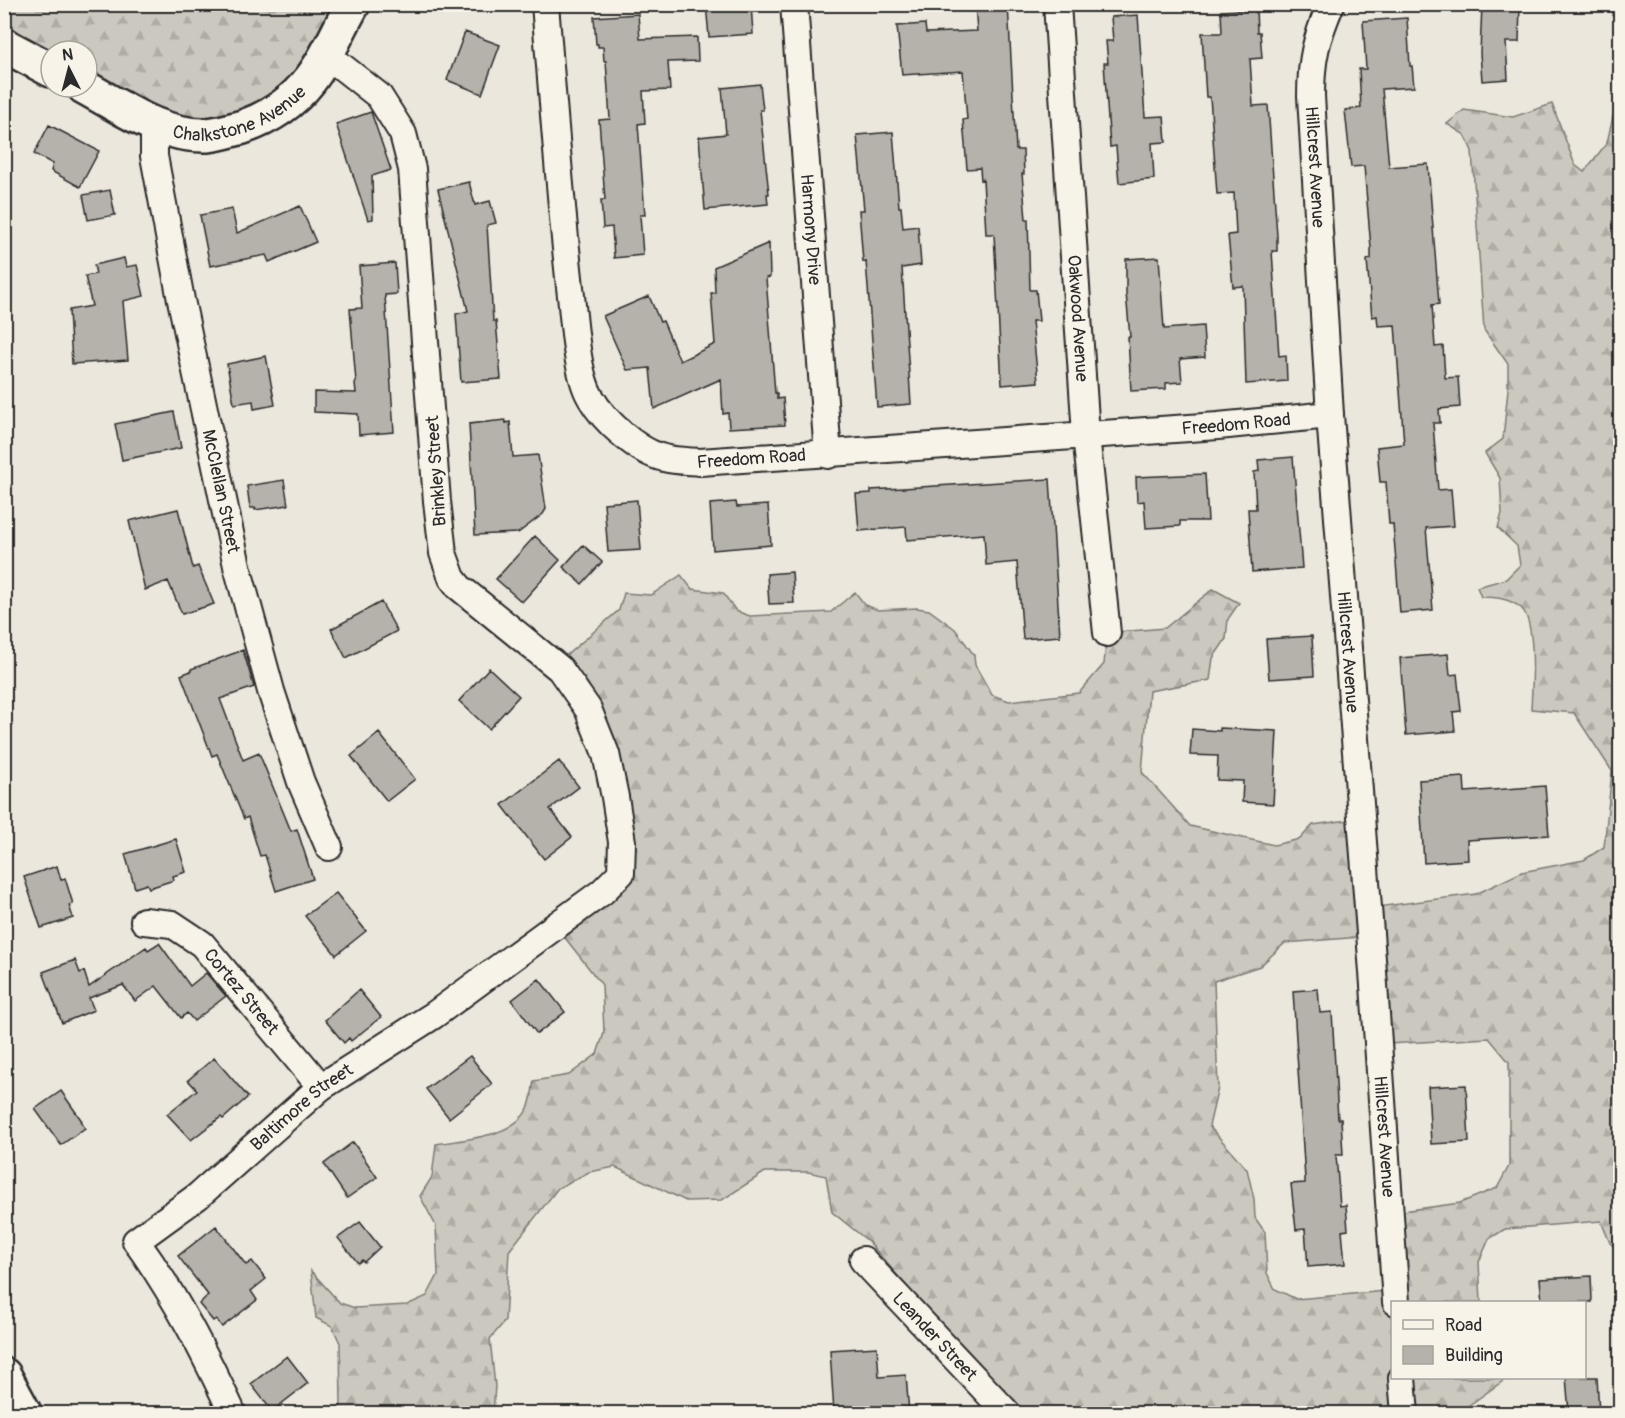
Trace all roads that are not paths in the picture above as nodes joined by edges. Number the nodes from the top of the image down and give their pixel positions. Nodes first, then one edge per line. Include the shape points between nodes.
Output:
1 (354, 4) edge
2 (545, 4) edge
3 (794, 4) edge
4 (1057, 4) edge
5 (1331, 4) edge
6 (4, 45) edge
7 (327, 55) junction
8 (39, 64) edge
9 (99, 95) edge
10 (154, 124) junction
11 (1330, 415) junction
12 (1086, 435) junction
13 (828, 454) junction
14 (1107, 633) dead end
15 (329, 848) dead end
16 (622, 856) joint
17 (144, 921) dead end
18 (321, 1087) junction
19 (863, 1260) dead end
20 (1396, 1301) edge
21 (4, 1375) edge
22 (1402, 1379) edge
23 (25, 1413) edge
24 (233, 1413) edge
25 (1008, 1413) edge
26 (1405, 1413) edge

1 - 7 main road, Chalkstone Avenue
2 - 13 street, Freedom Road via 562,218 574,322 590,398 625,436 663,458 700,462
3 - 13 street, Harmony Drive
4 - 12 street, Oakwood Avenue
5 - 11 street, Hillcrest Avenue via 1318,33 1311,65
6 - 8 main road
7 - 10 main road, Chalkstone Avenue via 287,104 261,121 208,135 187,134
7 - 16 street, Brinkley Street via 379,96 404,134 412,169 437,501 448,568 459,587 560,669 580,695 606,754
9 - 10 main road, Chalkstone Avenue
10 - 15 street, McClellan Street via 154,156 178,289 237,566 271,691 301,782
11 - 12 street, Freedom Road
11 - 20 street, Hillcrest Avenue
12 - 13 street, Freedom Road
12 - 14 street, Oakwood Avenue
16 - 18 street, Baltimore Street via 621,873 602,892 434,1015
17 - 18 street, Cortez Street via 172,924 202,945
18 - 24 street, Baltimore Street via 198,1196 136,1241 207,1357
19 - 25 street, Leander Street
21 - 23 main road
22 - 26 street

